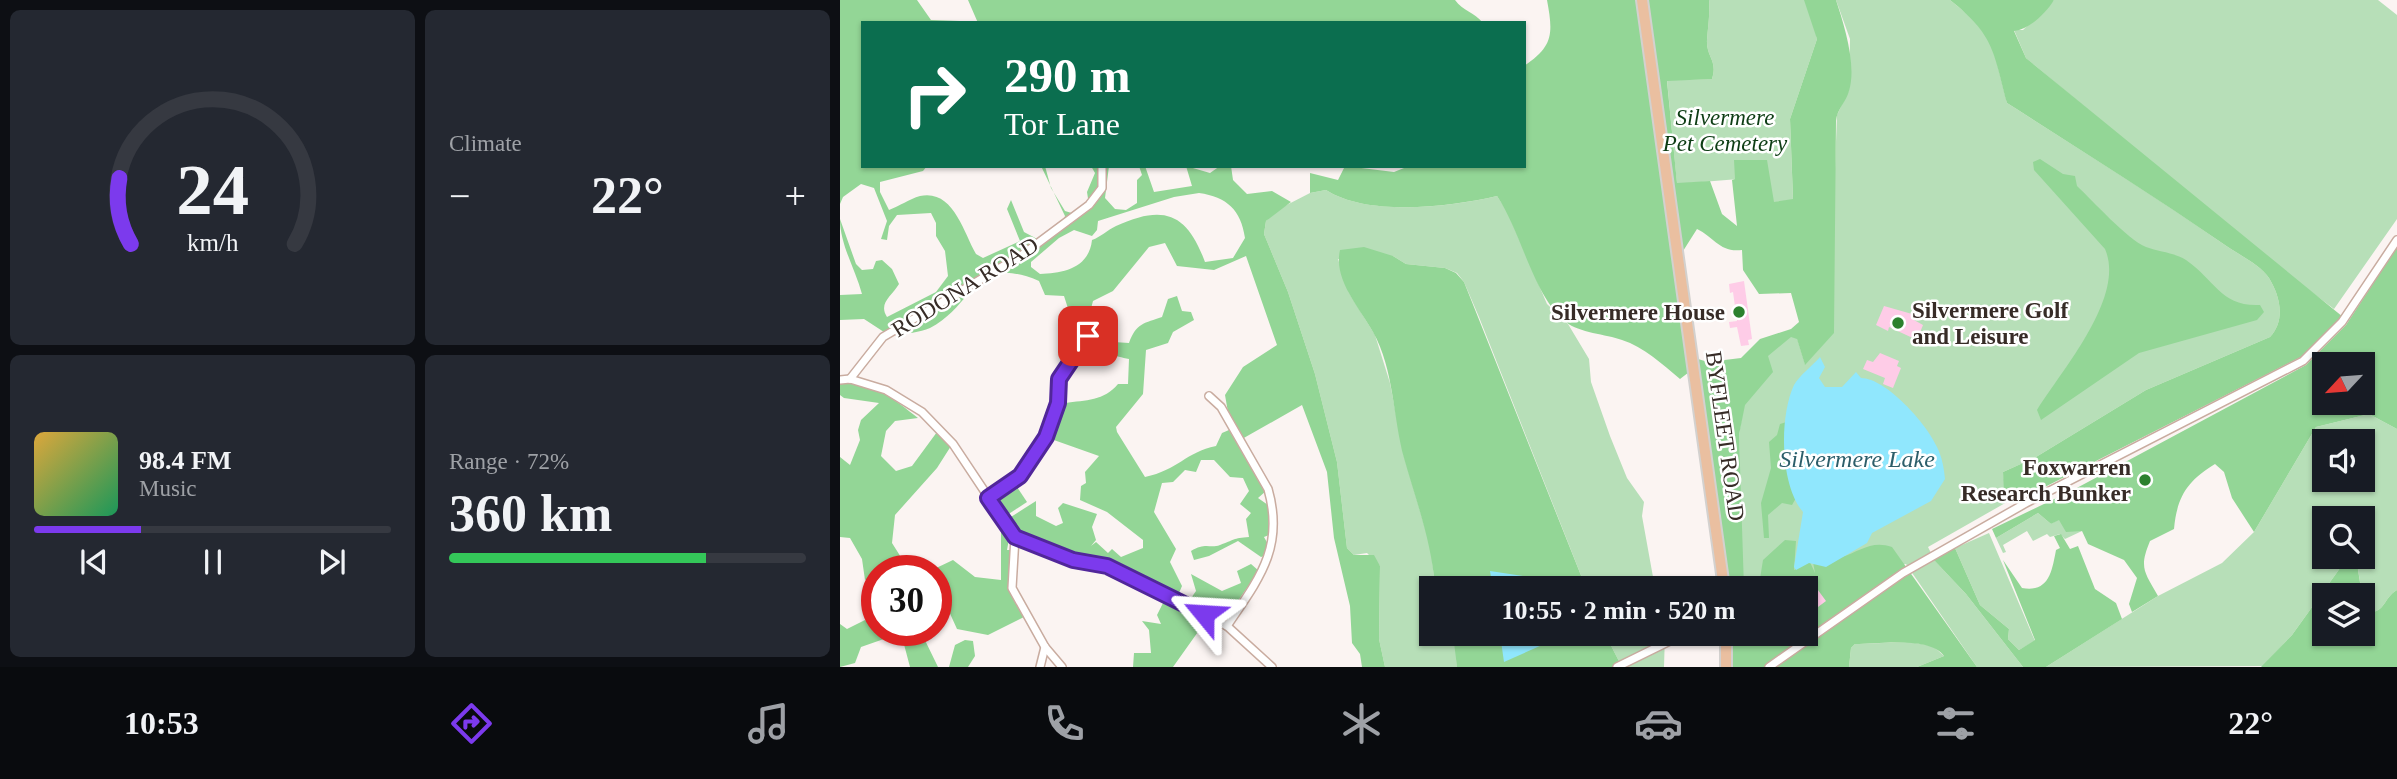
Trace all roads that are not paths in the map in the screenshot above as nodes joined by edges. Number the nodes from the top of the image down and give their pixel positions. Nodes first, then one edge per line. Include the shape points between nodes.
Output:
1 (1642, 0) edge
2 (1102, 168) edge
3 (2397, 240) edge
4 (1088, 336) dead end
5 (850, 379) junction
6 (840, 380) edge
7 (1209, 396) dead end
8 (988, 498) junction
9 (1015, 537) junction
10 (1722, 576) edge
11 (1227, 626) junction
12 (1660, 646) edge
13 (1726, 646) edge
14 (1045, 648) junction
15 (1040, 667) edge
16 (1062, 667) edge
17 (1272, 667) edge
18 (1617, 667) edge
19 (1726, 667) edge
20 (1769, 667) edge

1 - 10 main road, BYFLEET ROAD
2 - 5 street, RODONA ROAD via 1102,188 1089,205 1022,255 883,337
3 - 20 street via 2342,322 2304,361 2026,503 1911,568
4 - 8 street via 1059,379 1058,403 1046,437 1020,476
5 - 6 street
5 - 8 street via 914,405 953,444
7 - 11 street via 1221,407 1270,498 1273,545 1266,568
8 - 9 street
9 - 11 street via 1073,560 1107,566
9 - 14 street via 1012,588
11 - 17 street
12 - 18 street
13 - 19 main road
14 - 15 street
14 - 16 street

